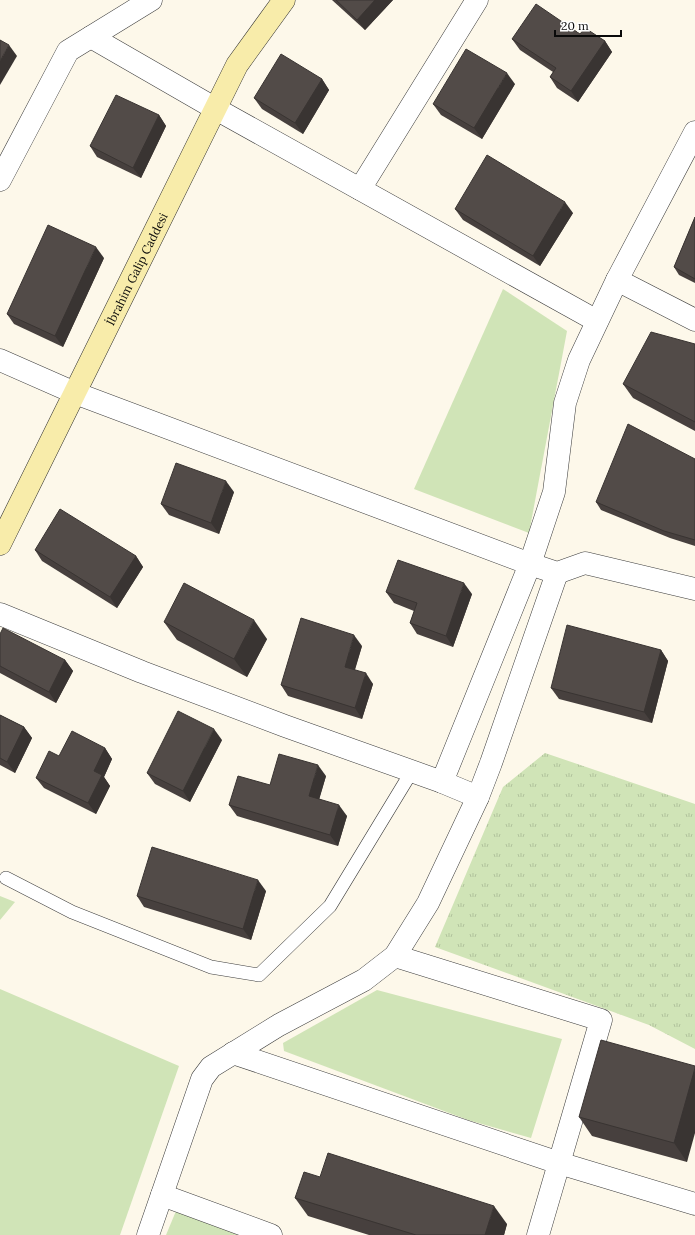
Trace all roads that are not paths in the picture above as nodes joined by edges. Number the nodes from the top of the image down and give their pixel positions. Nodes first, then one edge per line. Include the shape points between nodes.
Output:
1 (151, 0) edge
2 (284, 0) edge
3 (477, 0) edge
4 (91, 37) junction
5 (216, 109) junction
6 (695, 132) edge
7 (0, 180) edge
8 (360, 189) junction
9 (617, 280) junction
10 (695, 320) edge
11 (597, 321) junction
12 (0, 360) edge
13 (75, 393) junction
14 (0, 544) edge
15 (530, 564) junction
16 (557, 573) junction
17 (695, 589) edge
18 (0, 614) edge
19 (412, 771) junction
20 (442, 782) junction
21 (478, 797) junction
22 (6, 878) dead end
23 (395, 956) junction
24 (233, 1053) junction
25 (560, 1163) junction
26 (162, 1195) junction
27 (695, 1204) edge
28 (148, 1235) edge
29 (271, 1235) edge
30 (538, 1235) edge

1 - 4 street
2 - 5 street, İbrahim Galip Caddesi via 237,65
3 - 8 street
4 - 5 street
4 - 7 street via 68,52
5 - 8 street
5 - 13 street, İbrahim Galip Caddesi
6 - 9 street
8 - 11 street
9 - 10 street
9 - 11 street
11 - 15 street via 579,360 565,403 554,492
12 - 13 street
13 - 14 street, İbrahim Galip Caddesi
13 - 15 street
15 - 16 street
15 - 20 street
16 - 17 street via 586,563
16 - 21 street
18 - 19 street via 257,716
19 - 20 street
19 - 22 lane via 330,906 259,975 211,967 72,912
20 - 21 street
21 - 23 street via 428,903
23 - 24 street via 364,980 279,1025
23 - 25 street via 601,1020
24 - 25 street
24 - 26 street via 211,1067 202,1079
25 - 27 street
25 - 30 street
26 - 28 street
26 - 29 street

